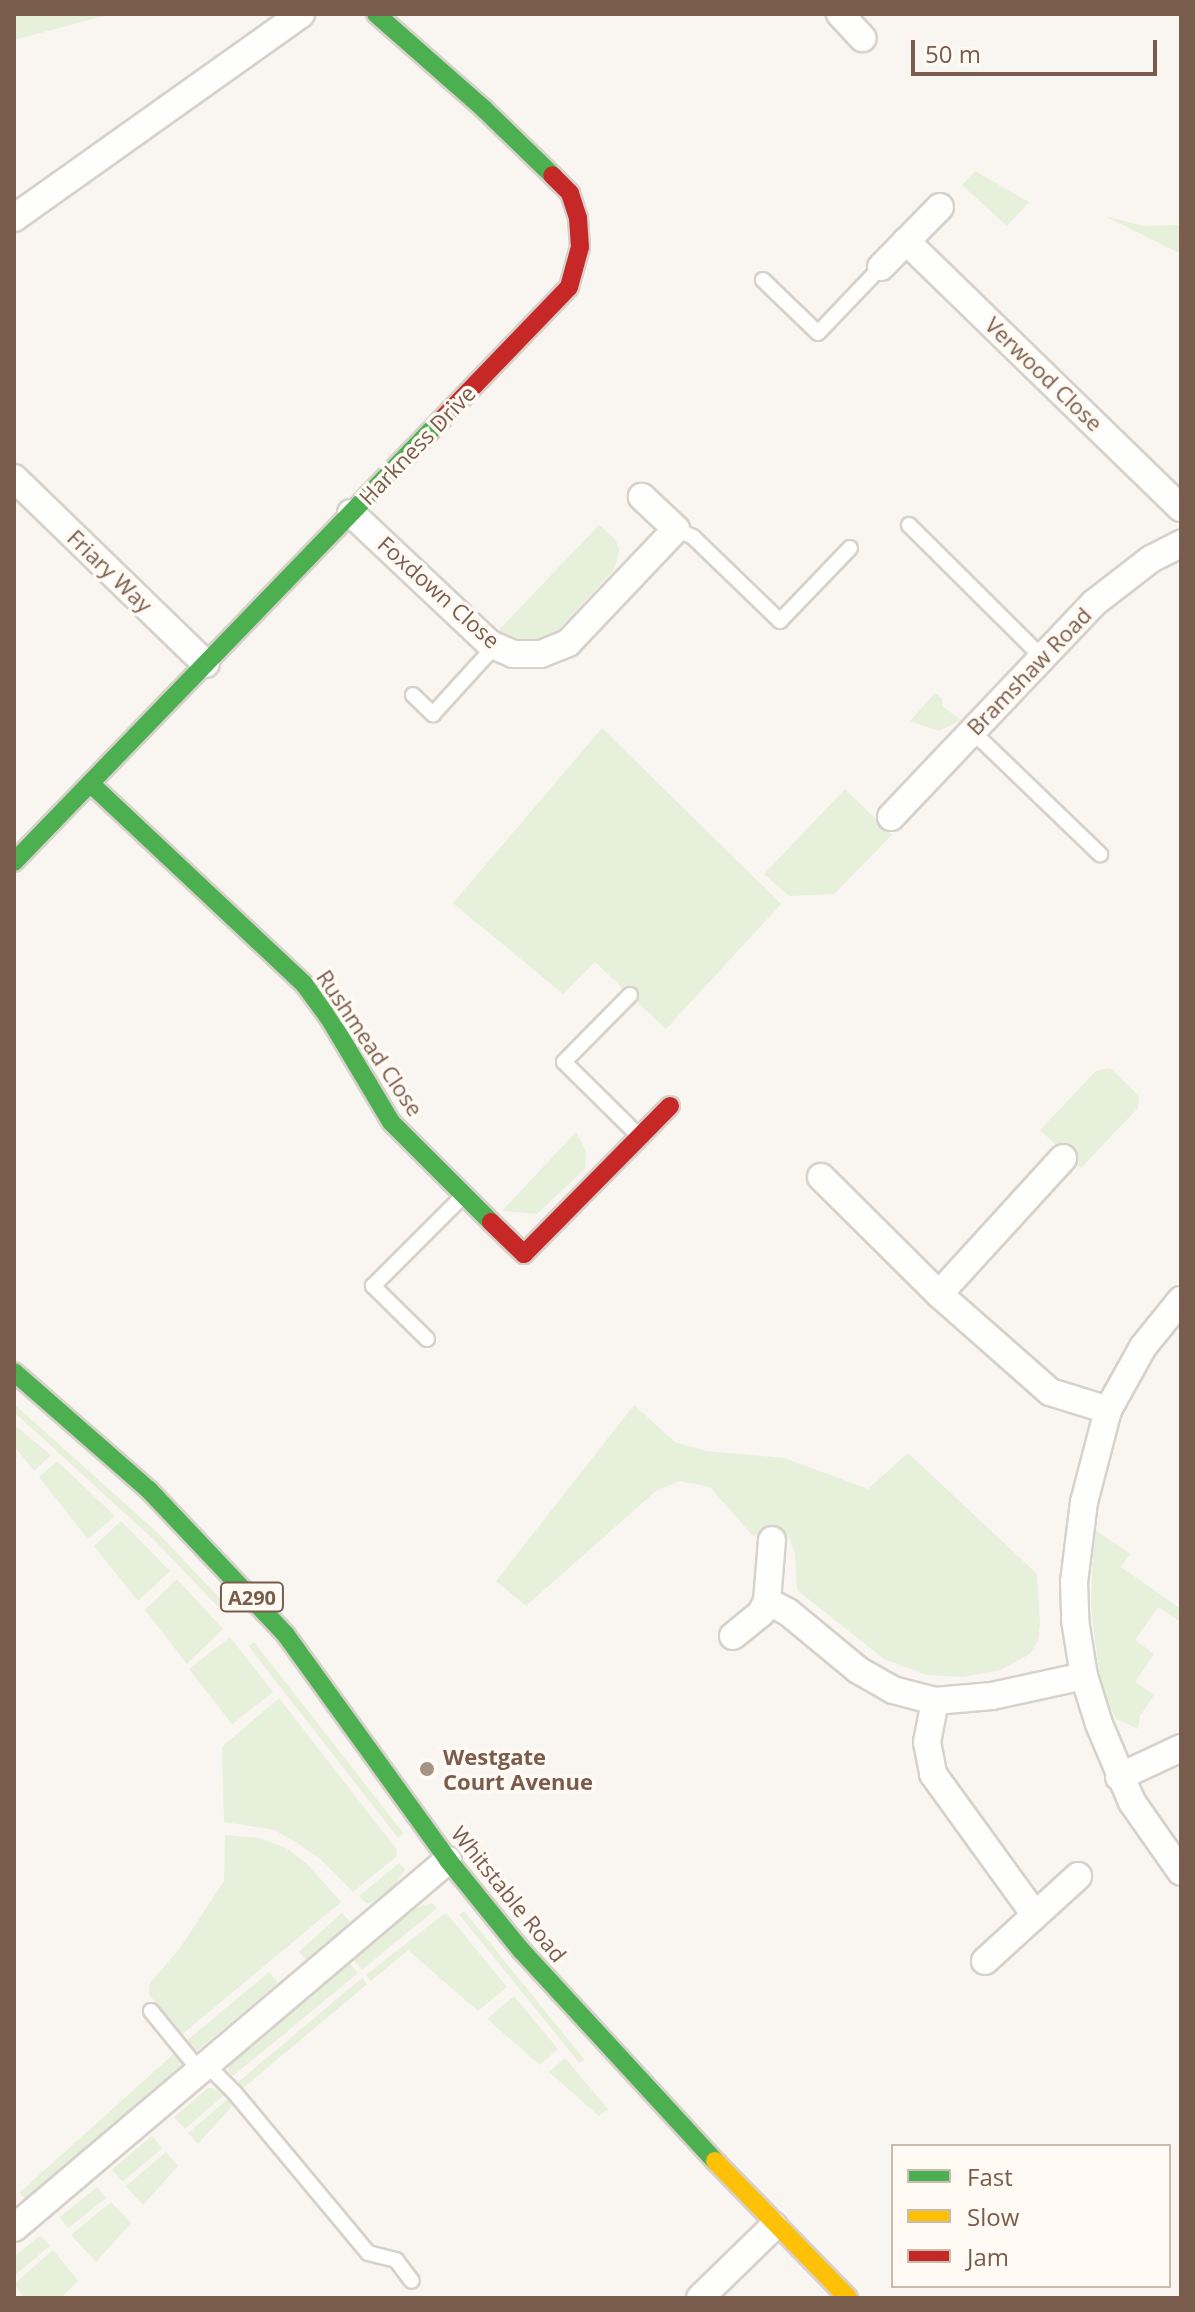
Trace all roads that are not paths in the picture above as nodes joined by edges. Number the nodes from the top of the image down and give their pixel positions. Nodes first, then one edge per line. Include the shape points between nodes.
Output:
1 (301, 14) edge
2 (376, 14) edge
3 (840, 14) edge
4 (862, 38) dead end
5 (940, 207) dead end
6 (14, 218) edge
7 (906, 241) junction
8 (881, 267) joint
9 (763, 280) dead end
10 (14, 478) edge
11 (642, 497) dead end
12 (1181, 508) edge
13 (351, 513) junction
14 (909, 525) dead end
15 (676, 529) junction
16 (1181, 544) edge
17 (850, 548) dead end
18 (494, 647) junction
19 (1041, 656) junction
20 (206, 664) junction
21 (413, 695) dead end
22 (972, 731) junction
23 (91, 784) junction
24 (891, 817) dead end
25 (1100, 854) dead end
26 (14, 862) edge
27 (630, 995) dead end
28 (670, 1106) dead end
29 (639, 1136) junction
30 (1063, 1158) dead end
31 (821, 1177) dead end
32 (463, 1195) junction
33 (939, 1294) junction
34 (1181, 1300) edge
35 (427, 1339) dead end
36 (14, 1372) edge
37 (1108, 1410) junction
38 (772, 1540) dead end
39 (767, 1601) junction
40 (733, 1636) dead end
41 (1084, 1676) junction
42 (935, 1701) junction
43 (1181, 1748) edge
44 (1119, 1777) junction
45 (448, 1860) junction
46 (1181, 1872) edge
47 (1078, 1876) dead end
48 (1035, 1915) junction
49 (985, 1961) dead end
50 (151, 2011) dead end
51 (203, 2068) junction
52 (774, 2226) junction
53 (14, 2228) edge
54 (412, 2281) dead end
55 (700, 2298) edge
56 (848, 2298) edge

1 - 6 street
2 - 13 street, Harkness Drive via 570,193 580,247 569,287
3 - 4 street
5 - 7 street
7 - 8 street
7 - 12 street, Verwood Close
8 - 9 lane via 818,333
10 - 20 street, Friary Way
11 - 15 street
13 - 18 street, Foxdown Close
13 - 20 street, Harkness Drive
14 - 19 lane
15 - 17 lane via 693,537 780,621
15 - 18 street, Foxdown Close via 568,643 541,654 513,654
16 - 19 street, Bramshaw Road via 1151,559 1094,603
18 - 21 lane via 433,714
19 - 22 street, Bramshaw Road
20 - 23 street, Harkness Drive
22 - 24 street, Bramshaw Road
22 - 25 lane
23 - 26 street, Harkness Drive
23 - 32 street, Rushmead Close via 304,984 391,1122
27 - 29 lane via 564,1062
28 - 29 street, Rushmead Close
29 - 32 street, Rushmead Close via 524,1254
30 - 33 street
31 - 33 street
32 - 35 lane via 373,1286
33 - 37 street via 1050,1392
34 - 37 street via 1143,1347
36 - 45 street, Whitstable Road / A290 via 149,1490 286,1635
37 - 41 street via 1084,1502 1076,1559 1075,1620
38 - 39 street
39 - 40 street via 761,1613
39 - 42 street via 858,1670 893,1690
41 - 42 street via 992,1696
41 - 44 street
42 - 48 street via 927,1742 933,1774
43 - 44 street
44 - 46 street via 1151,1834
45 - 51 street
45 - 52 street, Whitstable Road / A290 via 521,1950
47 - 48 street
48 - 49 street
50 - 51 lane
51 - 53 street
51 - 54 lane via 234,2092 368,2253 396,2260
52 - 55 street
52 - 56 street, Whitstable Road / A290

